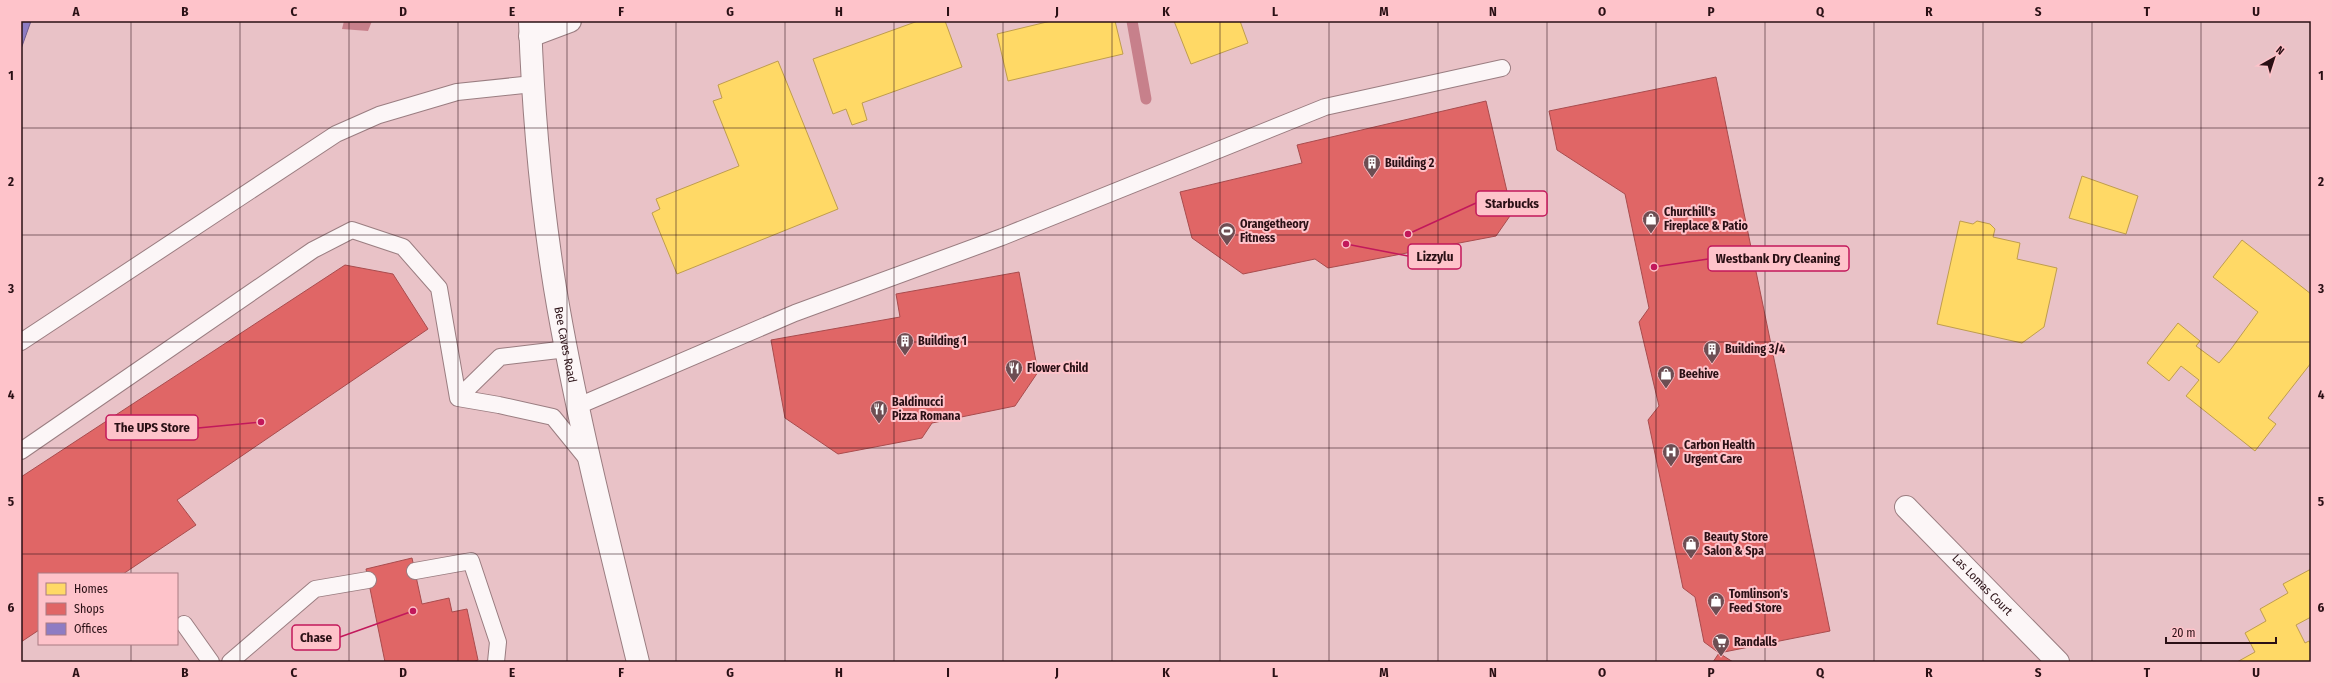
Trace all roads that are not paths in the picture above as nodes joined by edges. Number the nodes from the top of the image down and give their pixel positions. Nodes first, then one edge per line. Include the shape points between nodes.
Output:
1 (570, 21) edge
2 (530, 28) edge
3 (1502, 68) dead end
4 (533, 84) junction
5 (21, 342) edge
6 (567, 349) junction
7 (458, 398) junction
8 (578, 406) junction
9 (21, 451) edge
10 (591, 464) junction
11 (1906, 508) dead end
12 (415, 570) dead end
13 (368, 580) dead end
14 (184, 624) dead end
15 (211, 662) edge
16 (230, 662) edge
17 (496, 662) edge
18 (638, 662) edge
19 (2058, 662) edge

1 - 2 main road
2 - 4 main road, Bee Caves Road
3 - 8 lane via 1325,107 1002,238 795,313
4 - 5 lane via 457,92 379,115 336,134
4 - 6 main road, Bee Caves Road via 547,227
6 - 7 lane via 500,357
6 - 8 main road, Bee Caves Road
7 - 9 lane via 439,288 403,247 352,230 313,250
7 - 10 lane via 553,417
8 - 10 main road, Bee Caves Road
10 - 18 main road, Bee Caves Road
11 - 19 main road, Las Lomas Court
12 - 17 lane via 471,561 498,642
13 - 16 lane via 315,589
14 - 15 lane

